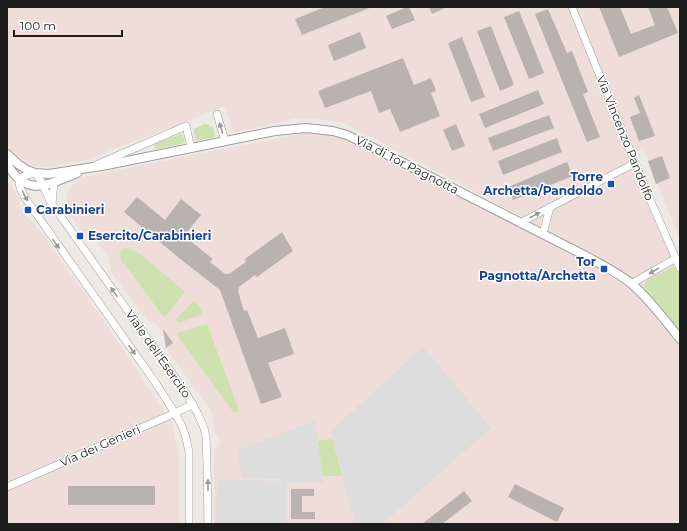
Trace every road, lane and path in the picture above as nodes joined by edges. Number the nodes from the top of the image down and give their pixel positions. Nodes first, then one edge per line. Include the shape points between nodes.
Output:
1 (572, 7) edge
2 (217, 114) dead end
3 (225, 141) junction
4 (191, 148) junction
5 (7, 154) edge
6 (634, 163) junction
7 (7, 164) edge
8 (91, 168) junction
9 (35, 173) junction
10 (19, 179) junction
11 (54, 182) junction
12 (43, 186) junction
13 (52, 204) junction
14 (550, 207) junction
15 (34, 212) junction
16 (520, 223) junction
17 (543, 234) junction
18 (676, 258) junction
19 (680, 268) edge
20 (631, 284) junction
21 (680, 339) edge
22 (193, 404) junction
23 (175, 413) junction
24 (7, 486) edge
25 (189, 524) edge
26 (208, 524) edge

1 - 6 street, Via Vincenzo Pandolfo
3 -> 2 street
3 - 4 street, Via di Tor Pagnotta
3 - 16 street, Via di Tor Pagnotta via 296,128 333,131 347,135
4 - 8 street, Via di Tor Pagnotta
4 - 8 street via 186,126
5 - 9 street, Via di Tor Pagnotta via 18,164
6 - 14 street
6 - 18 street, Via Vincenzo Pandolfo
7 - 10 street
8 - 9 street, Via di Tor Pagnotta via 49,174
8 - 11 street, Via di Tor Pagnotta
9 - 10 street
9 - 12 street, Viale dell'Esercito
10 - 12 street via 30,185
10 -> 15 street, Viale dell'Esercito via 18,184
11 - 12 street, Via di Tor Pagnotta
11 - 13 street
12 - 13 street, Viale dell'Esercito
13 - 15 street via 45,211
22 -> 13 street, Viale dell'Esercito
16 -> 14 street
14 - 17 street
15 -> 23 street, Viale dell'Esercito
16 - 17 street, Via di Tor Pagnotta
17 - 20 street, Via di Tor Pagnotta
18 - 19 street, Via Vincenzo Pandolfo
18 -> 20 street
20 - 21 street, Via di Tor Pagnotta via 648,300
22 - 23 street, Via dei Genieri
26 -> 22 street, Viale dell'Esercito via 206,437
23 - 24 street, Via dei Genieri
23 - 25 street, Viale dell'Esercito via 184,429 188,448

